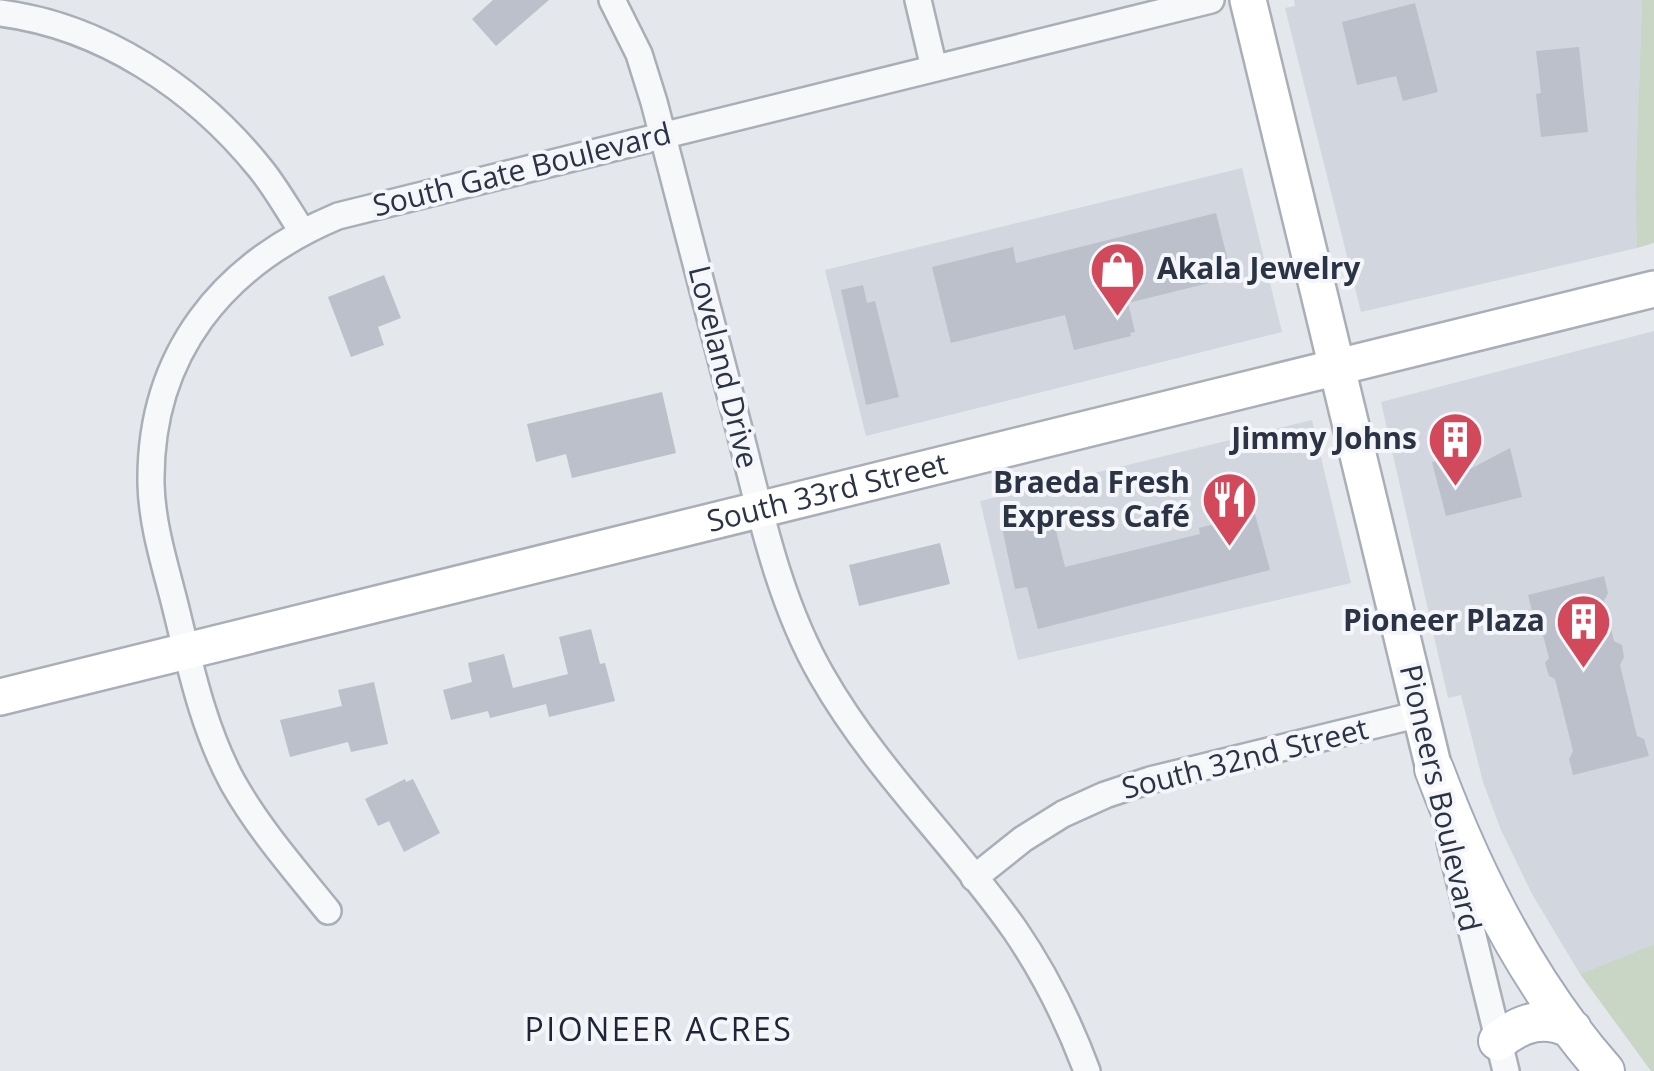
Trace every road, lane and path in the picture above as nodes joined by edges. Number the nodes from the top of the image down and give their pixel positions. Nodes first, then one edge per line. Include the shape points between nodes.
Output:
1 (612, 0) edge
2 (918, 0) edge
3 (1211, 0) edge
4 (1248, 0) edge
5 (0, 14) edge
6 (934, 68) junction
7 (663, 135) junction
8 (302, 231) junction
9 (1654, 288) edge
10 (1336, 366) junction
11 (759, 508) junction
12 (187, 650) junction
13 (0, 697) edge
14 (1420, 714) junction
15 (1434, 769) junction
16 (974, 878) junction
17 (328, 911) dead end
18 (1502, 1056) edge
19 (1593, 1057) edge
20 (1087, 1071) edge

1 - 7 street, Loveland Drive via 639,54
2 - 6 street
3 - 6 street, South Gate Boulevard
4 - 10 main road, Pioneers Boulevard
5 - 8 street via 98,42 185,93 262,170
6 - 7 street, South Gate Boulevard
7 - 8 street, South Gate Boulevard via 338,216
7 - 11 street, Loveland Drive
8 - 12 street, South Gate Boulevard via 216,298 189,336 159,408 152,446 155,524
9 - 10 main road, South 33rd Street
10 - 11 main road, South 33rd Street
10 - 14 main road, Pioneers Boulevard
11 - 12 main road, South 33rd Street
11 - 16 street, Loveland Drive via 797,626 821,675
12 - 13 main road, South 33rd Street
12 - 17 street, South Gate Boulevard via 233,782
14 - 15 main road, Pioneers Boulevard
14 - 16 street, South 32nd Street via 1105,794 1050,822
15 - 18 street, Pioneers Boulevard
15 - 19 main road via 1500,915
16 - 20 street, Loveland Drive via 1046,978
18 - 19 main road via 1529,1022 1558,1022

